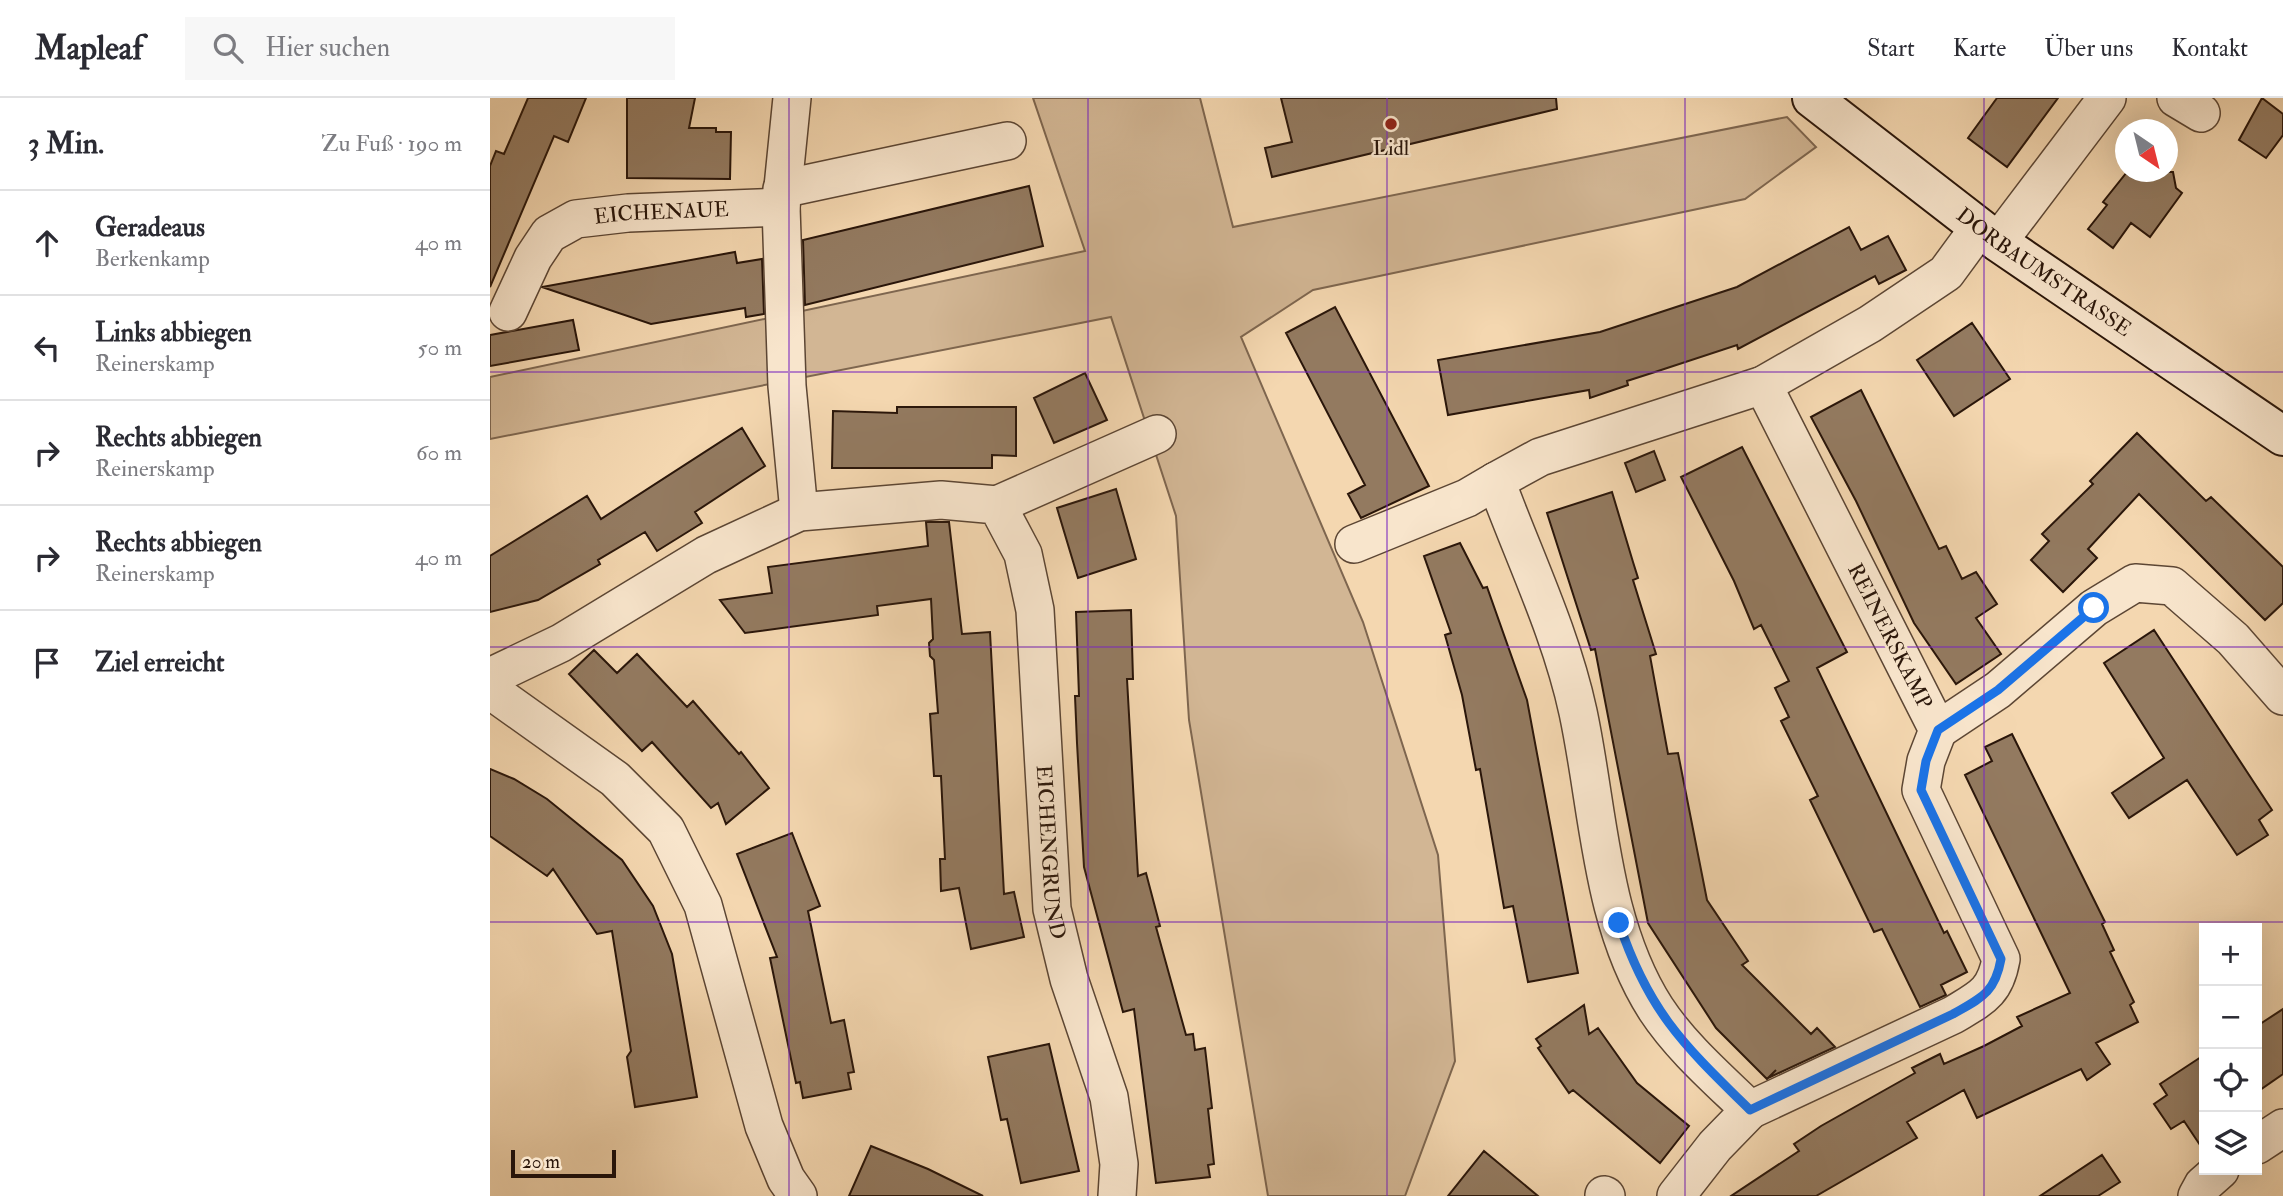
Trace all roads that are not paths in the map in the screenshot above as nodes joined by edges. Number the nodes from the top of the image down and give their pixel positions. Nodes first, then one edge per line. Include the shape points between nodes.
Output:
1 (792, 98) edge
2 (1812, 98) edge
3 (2108, 98) edge
4 (1007, 141) dead end
5 (781, 198) junction
6 (1989, 235) junction
7 (508, 313) dead end
8 (1763, 385) junction
9 (1157, 434) dead end
10 (2283, 436) edge
11 (1496, 481) junction
12 (997, 505) junction
13 (799, 512) junction
14 (1354, 544) dead end
15 (490, 677) edge
16 (490, 690) edge
17 (2283, 696) edge
18 (1938, 730) junction
19 (1750, 1110) junction
20 (2283, 1128) edge
21 (2262, 1142) edge
22 (2216, 1175) edge
23 (798, 1196) edge
24 (1117, 1196) edge
25 (1676, 1196) edge
26 (2197, 1196) edge

1 - 5 street
2 - 6 street, DORBAUMSTRASSE
3 - 6 street
4 - 5 street, EICHENAUE
5 - 7 street, EICHENAUE via 576,219 549,234
5 - 13 street via 787,386
6 - 8 street via 1946,273 1870,324
6 - 10 street, DORBAUMSTRASSE
8 - 11 street via 1540,457
8 - 18 street, REINERSKAMP
9 - 12 street
11 - 14 street via 1467,498
11 - 19 street via 1578,710 1601,844 1633,964 1656,1008 1685,1046
12 - 13 street via 941,500
12 - 24 street, EICHENGRUND via 1023,554 1035,610 1052,909 1069,979 1110,1097 1119,1164
13 - 15 street via 706,555 561,643
16 - 23 street via 615,779 666,830 703,905 764,1126
17 - 18 street via 2233,639 2172,586 2135,583 2094,608 1988,698
18 - 19 street, REINERSKAMP via 1921,790 2001,959 1997,981 1983,997 1953,1014
19 - 25 street, REINERSKAMP
20 - 21 street
22 - 26 street

